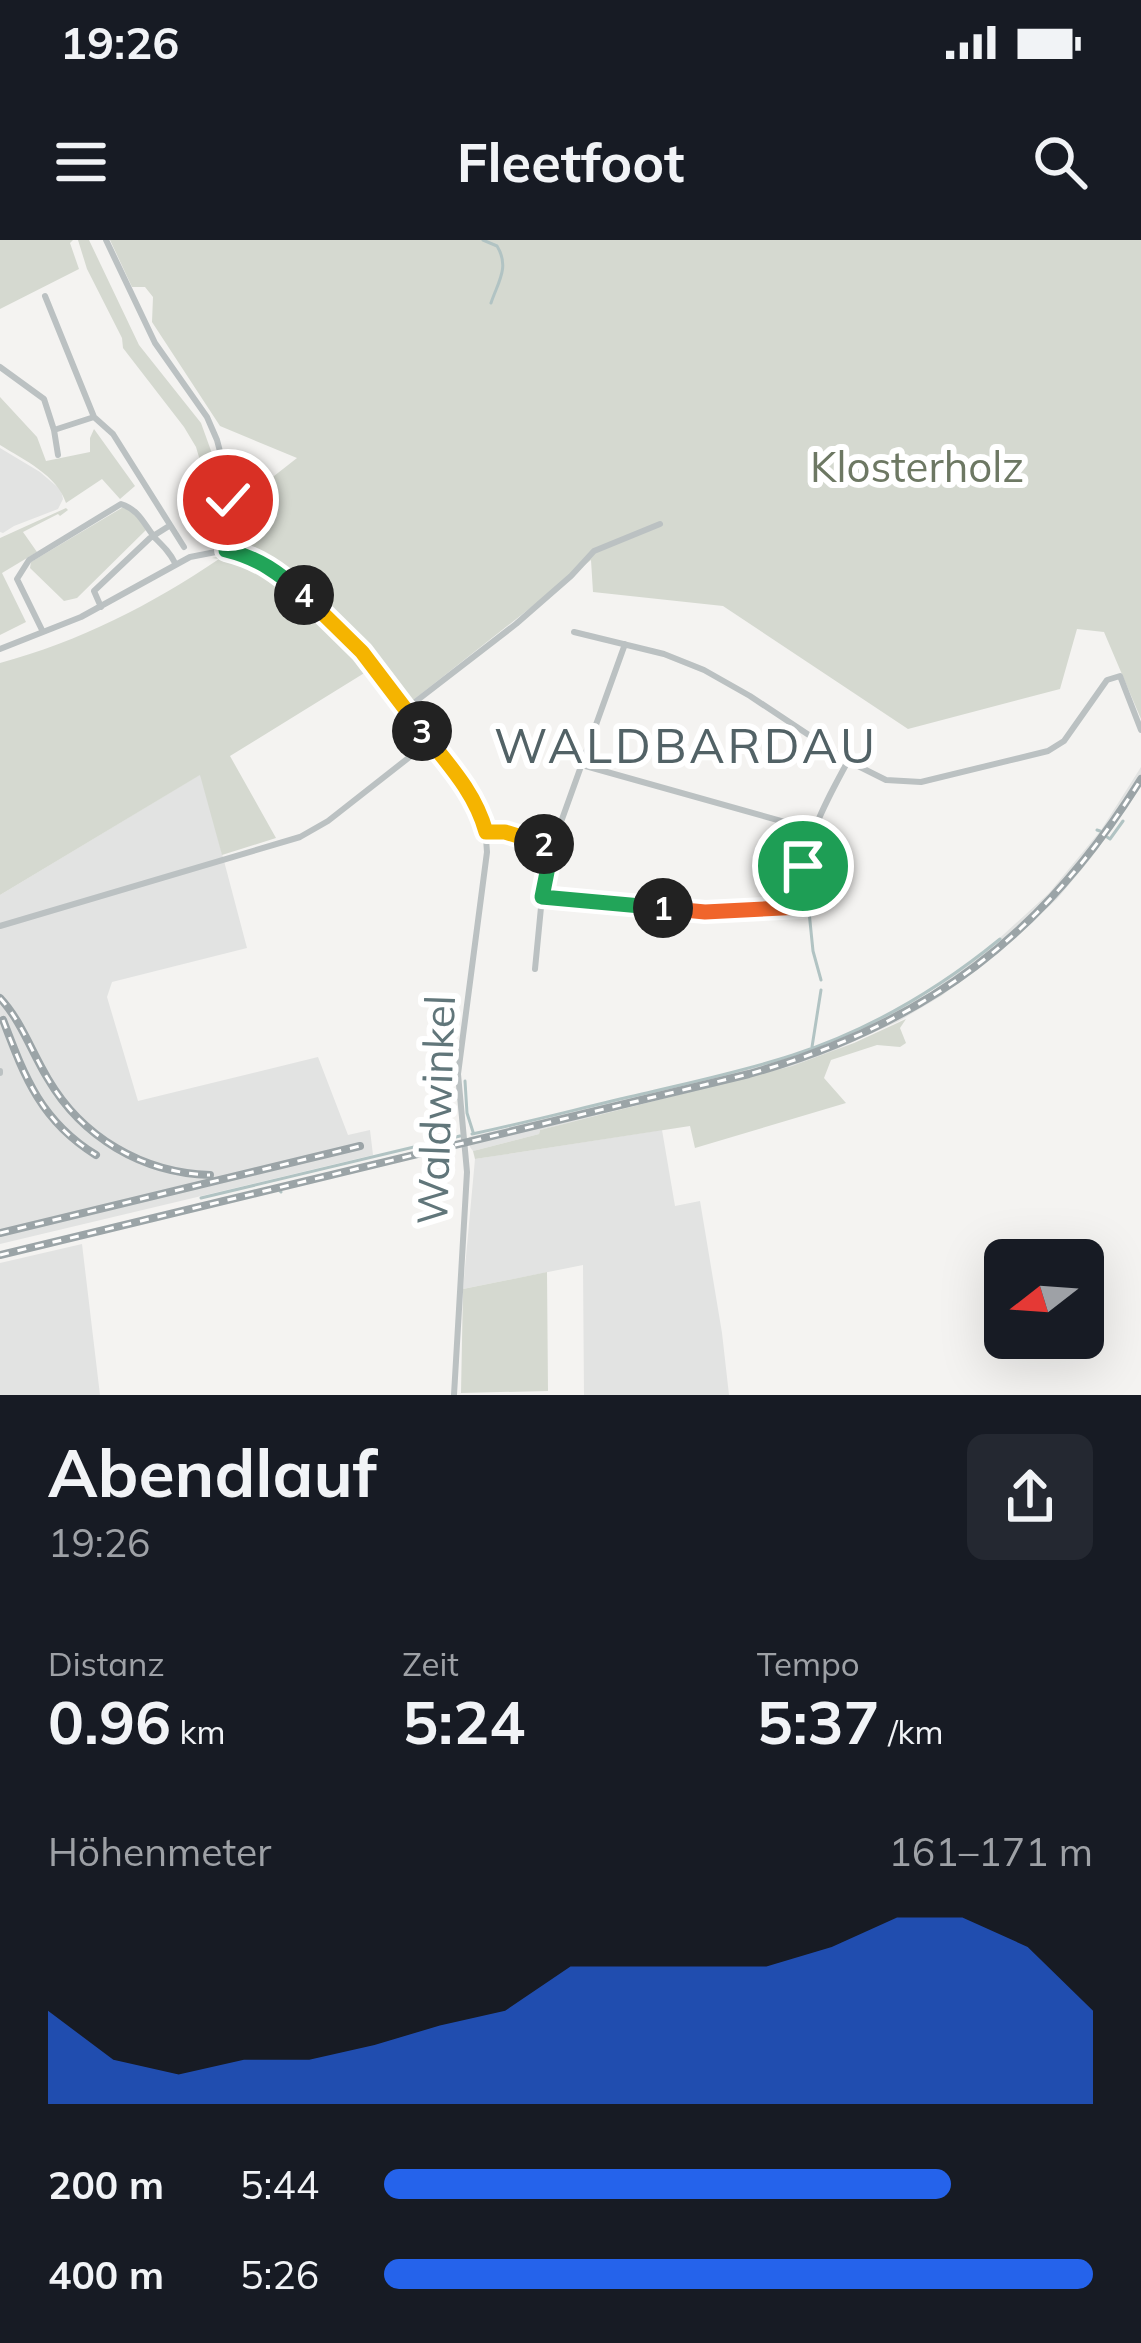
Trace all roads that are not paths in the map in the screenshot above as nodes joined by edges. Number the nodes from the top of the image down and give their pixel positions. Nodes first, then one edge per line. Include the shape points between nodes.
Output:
1 (106, 240) edge
2 (45, 296) dead end
3 (0, 367) edge
4 (94, 417) junction
5 (54, 430) junction
6 (58, 455) dead end
7 (660, 524) dead end
8 (170, 526) junction
9 (154, 536) junction
10 (184, 547) dead end
11 (226, 550) junction
12 (176, 563) junction
13 (101, 607) junction
14 (43, 632) junction
15 (574, 632) dead end
16 (625, 644) junction
17 (0, 649) edge
18 (406, 709) junction
19 (1141, 730) edge
20 (430, 741) junction
21 (848, 761) junction
22 (582, 765) junction
23 (813, 830) junction
24 (486, 832) junction
25 (552, 847) junction
26 (542, 897) junction
27 (0, 926) edge
28 (535, 969) dead end
29 (454, 1395) edge

1 - 11 street via 155,343 217,440 228,482
2 - 4 street
3 - 5 street via 44,399
4 - 5 street
4 - 8 street
5 - 6 street
7 - 18 street via 594,551
8 - 9 street
8 - 10 street
9 - 12 street
9 - 13 street via 94,591
9 - 14 street via 121,504 29,560 17,579
11 - 12 street
11 - 18 street, Waldwinkel via 273,568 351,638
12 - 13 street
13 - 14 street
14 - 17 street
15 - 16 street
16 - 21 street via 718,677
16 - 22 street
18 - 20 street, Waldwinkel
19 - 21 street via 1120,676 1107,680 1048,751 913,783
20 - 24 street, Waldwinkel via 470,791
20 - 27 street via 287,843
21 - 23 street
22 - 23 street
22 - 25 street
23 - 26 street via 802,907 705,912
24 - 25 street
24 - 29 street, Waldwinkel via 458,1073 467,1172
25 - 26 street
26 - 28 street

